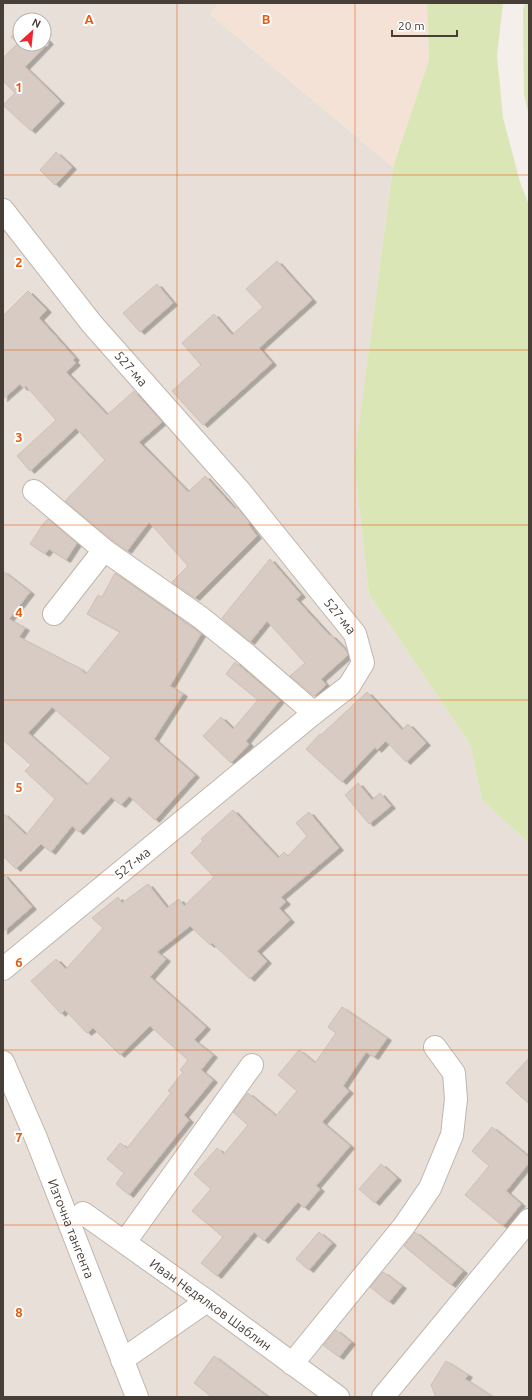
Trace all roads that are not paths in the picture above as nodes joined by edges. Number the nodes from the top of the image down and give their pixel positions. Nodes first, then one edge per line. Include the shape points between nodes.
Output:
1 (3, 210) edge
2 (34, 492) dead end
3 (104, 550) junction
4 (54, 614) dead end
5 (314, 713) junction
6 (3, 969) edge
7 (435, 1047) dead end
8 (3, 1062) edge
9 (252, 1065) dead end
10 (82, 1212) dead end
11 (529, 1220) edge
12 (125, 1242) junction
13 (207, 1301) junction
14 (122, 1360) junction
15 (292, 1364) junction
16 (137, 1397) edge
17 (338, 1397) edge
18 (383, 1397) edge

1 - 5 street, 527-ма via 92,324 240,490 355,634 364,664 348,686
2 - 3 street
3 - 4 street
3 - 5 street via 200,617
5 - 6 street, 527-ма
7 - 15 street via 454,1073 456,1099 452,1135 430,1188 404,1226
8 - 14 street, Източна тангента via 36,1138
9 - 12 street
10 - 12 street, Иван Недялков Шаблин
11 - 18 street
12 - 13 street, Иван Недялков Шаблин
13 - 14 street
13 - 15 street, Иван Недялков Шаблин
14 - 16 street, Източна тангента
15 - 17 street, Иван Недялков Шаблин

